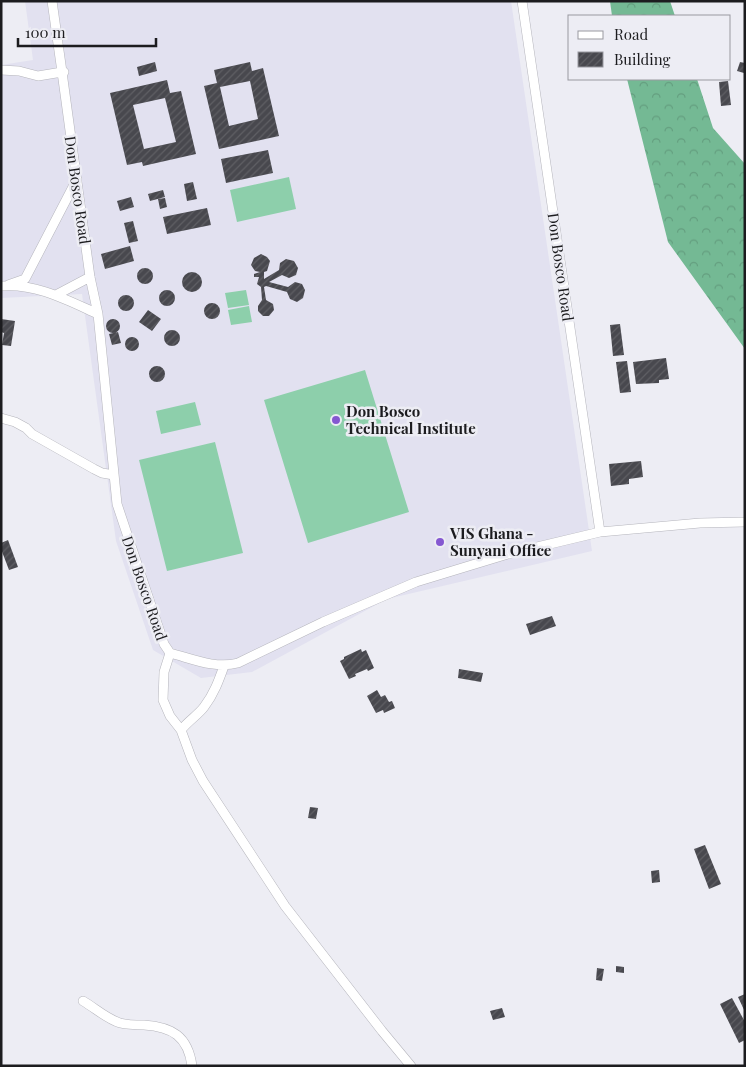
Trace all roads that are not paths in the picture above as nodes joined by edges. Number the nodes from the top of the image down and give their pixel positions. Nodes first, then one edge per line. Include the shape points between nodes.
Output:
1 (52, 1) edge
2 (522, 1) edge
3 (1, 70) edge
4 (63, 72) junction
5 (77, 179) junction
6 (90, 277) junction
7 (5, 285) edge
8 (56, 295) junction
9 (98, 314) junction
10 (1, 418) edge
11 (114, 475) junction
12 (745, 522) edge
13 (600, 532) junction
14 (170, 653) junction
15 (224, 666) junction
16 (181, 730) junction
17 (83, 1001) dead end
18 (192, 1066) edge
19 (411, 1066) edge

1 - 4 street, Don Bosco Road
2 - 13 street, Don Bosco Road
3 - 4 street via 38,76
4 - 5 street, Don Bosco Road
5 - 6 street, Don Bosco Road
5 - 7 street via 25,279
6 - 8 street
6 - 9 street, Don Bosco Road
7 - 8 street via 24,286
8 - 9 street
9 - 11 street, Don Bosco Road
10 - 11 street via 21,425 94,469
11 - 14 street, Don Bosco Road via 117,504 164,644
12 - 13 street, Don Bosco Road via 691,523
13 - 15 street, Don Bosco Road via 508,554 416,582 238,663
14 - 15 street, Don Bosco Road
14 - 16 street via 164,672 164,700 170,716
15 - 16 street via 205,706
16 - 19 street via 203,781 285,906
17 - 18 street via 119,1023 163,1027 175,1033 184,1041

